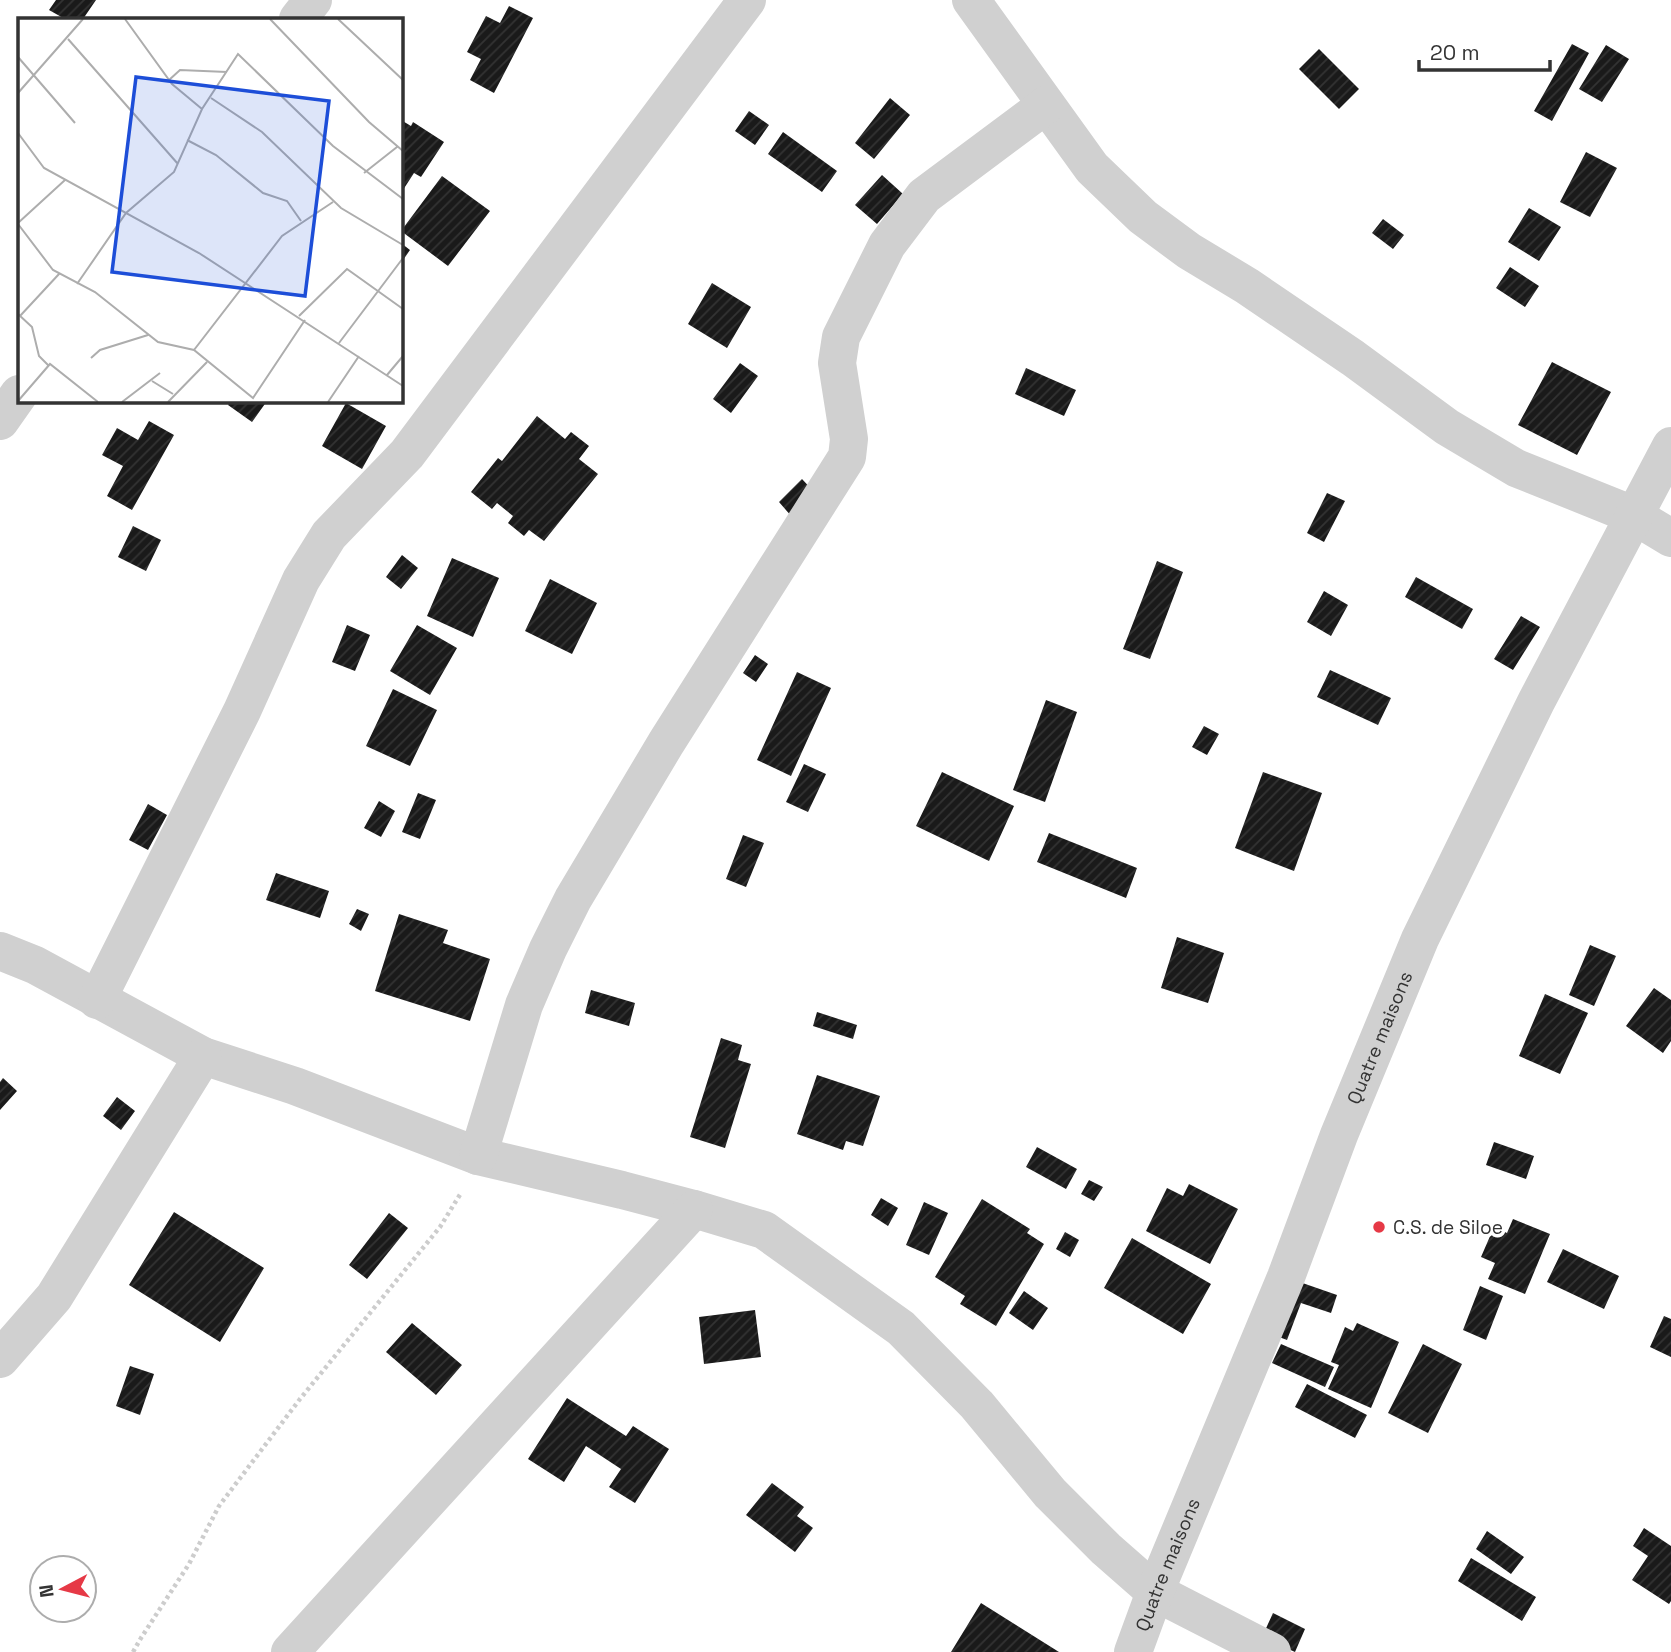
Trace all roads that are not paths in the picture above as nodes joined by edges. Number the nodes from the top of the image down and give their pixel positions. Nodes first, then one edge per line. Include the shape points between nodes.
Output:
1 (313, 0) edge
2 (747, 0) edge
3 (971, 0) edge
4 (299, 18) edge
5 (1046, 105) junction
6 (18, 395) edge
7 (0, 421) edge
8 (1671, 446) edge
9 (1633, 516) junction
10 (1671, 538) edge
11 (0, 951) edge
12 (97, 1000) junction
13 (203, 1056) junction
14 (478, 1156) junction
15 (694, 1209) junction
16 (0, 1359) edge
17 (1155, 1592) junction
18 (290, 1652) edge
19 (1133, 1652) edge
20 (1272, 1652) edge

1 - 4 street
2 - 12 street via 407,454 329,535 301,580 242,711
3 - 5 street
5 - 9 street via 1092,168 1143,217 1189,251 1353,358 1447,427 1516,468
5 - 14 street via 924,195 887,245 841,337 838,363 849,439 847,457 573,900 524,1005
6 - 7 street
8 - 9 street, Quatre maisons
9 - 10 street
9 - 17 street, Quatre maisons via 1420,939
11 - 12 street
12 - 13 street
13 - 14 street
13 - 16 street via 54,1297
14 - 15 street
15 - 17 street via 764,1230 901,1328 977,1405 1050,1493
15 - 18 street
17 - 19 street, Quatre maisons
17 - 20 street

